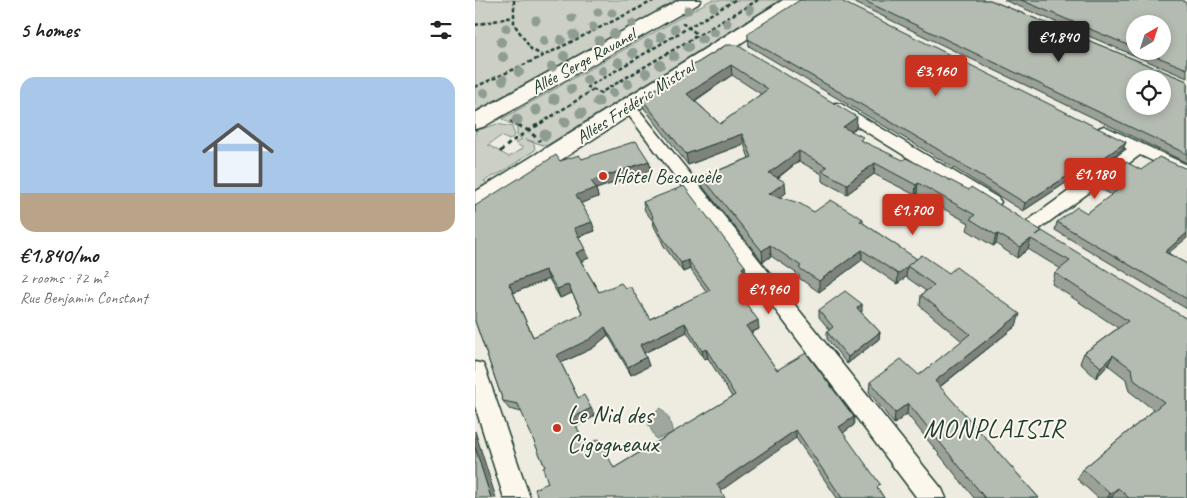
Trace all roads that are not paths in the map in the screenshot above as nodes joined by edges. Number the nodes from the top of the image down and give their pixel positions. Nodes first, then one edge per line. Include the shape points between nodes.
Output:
1 (692, 0) edge
2 (795, 0) edge
3 (821, 98) edge
4 (625, 109) junction
5 (475, 122) edge
6 (1094, 126) edge
7 (1139, 148) junction
8 (1187, 172) edge
9 (475, 204) edge
10 (1032, 226) junction
11 (1048, 236) edge
12 (475, 371) edge
13 (517, 498) edge
14 (933, 498) edge

1 - 5 main road, Allée Serge Ravanel
2 - 4 main road, Allées Frédéric Mistral via 737,47
3 - 10 street
4 - 9 main road, Allées Frédéric Mistral
4 - 14 street via 635,114
6 - 7 street
7 - 8 street
7 - 10 street
10 - 11 street
12 - 13 street

